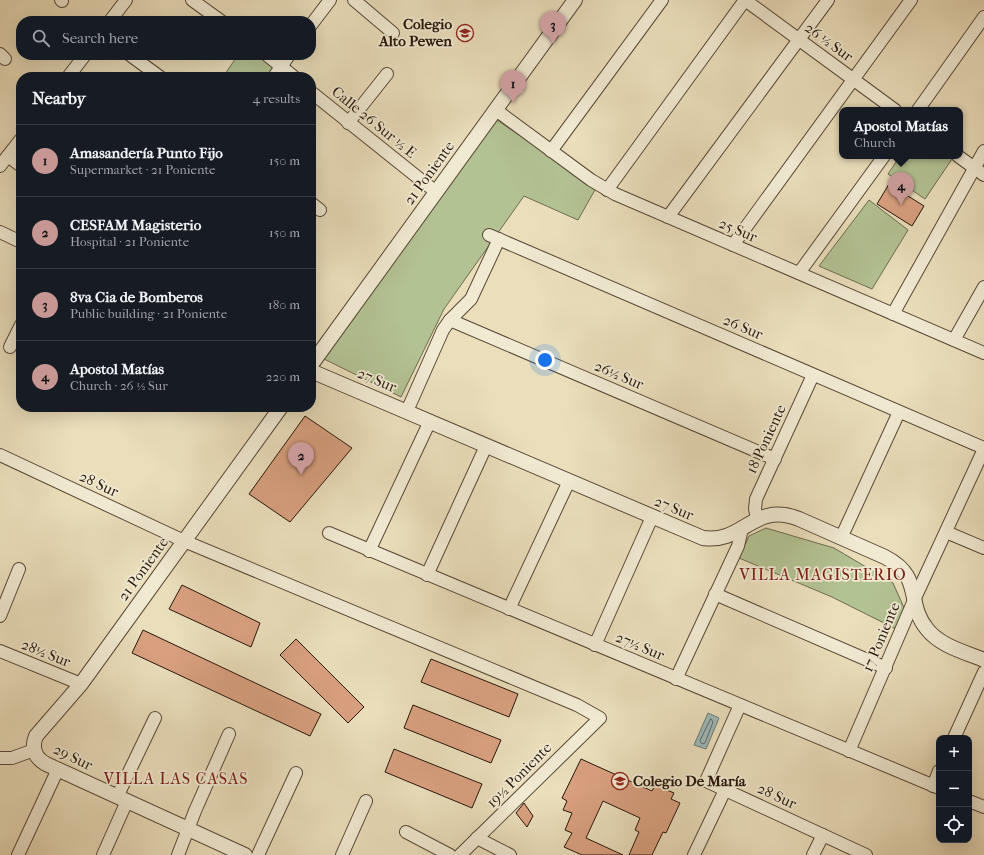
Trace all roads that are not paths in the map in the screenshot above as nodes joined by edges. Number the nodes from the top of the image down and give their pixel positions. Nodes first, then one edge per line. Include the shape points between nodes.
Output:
1 (126, 0) edge
2 (192, 0) edge
3 (330, 0) edge
4 (354, 0) edge
5 (575, 0) edge
6 (662, 0) edge
7 (745, 0) edge
8 (828, 0) edge
9 (911, 0) edge
10 (114, 16) edge
11 (213, 16) edge
12 (984, 17) edge
13 (316, 18) edge
14 (393, 33) dead end
15 (799, 40) junction
16 (81, 60) edge
17 (137, 60) edge
18 (273, 60) edge
19 (285, 60) edge
20 (281, 66) junction
21 (72, 72) edge
22 (153, 72) edge
23 (277, 72) edge
24 (288, 72) edge
25 (387, 74) dead end
26 (853, 80) junction
27 (316, 96) edge
28 (891, 107) edge
29 (920, 107) edge
30 (496, 110) junction
31 (348, 123) junction
32 (16, 146) edge
33 (551, 151) junction
34 (984, 151) edge
35 (8, 156) junction
36 (882, 159) edge
37 (962, 159) edge
38 (16, 162) edge
39 (0, 166) edge
40 (980, 172) edge
41 (607, 190) junction
42 (436, 192) junction
43 (668, 217) junction
44 (0, 232) edge
45 (16, 240) edge
46 (733, 245) junction
47 (799, 273) junction
48 (984, 287) edge
49 (892, 314) junction
50 (450, 320) junction
51 (16, 335) edge
52 (954, 340) junction
53 (10, 347) dead end
54 (984, 353) edge
55 (316, 358) edge
56 (316, 373) edge
57 (813, 375) junction
58 (407, 411) junction
59 (277, 412) edge
60 (899, 412) junction
61 (430, 421) junction
62 (486, 446) junction
63 (984, 449) edge
64 (0, 455) edge
65 (775, 459) junction
66 (569, 481) junction
67 (652, 517) junction
68 (757, 518) junction
69 (742, 529) junction
70 (946, 532) junction
71 (329, 533) dead end
72 (841, 538) junction
73 (184, 541) junction
74 (984, 548) edge
75 (369, 551) junction
76 (20, 569) dead end
77 (427, 575) junction
78 (716, 594) junction
79 (915, 598) junction
80 (509, 609) junction
81 (0, 616) edge
82 (594, 645) junction
83 (0, 651) edge
84 (984, 660) edge
85 (886, 668) junction
86 (984, 672) edge
87 (676, 679) junction
88 (81, 684) junction
89 (740, 705) junction
90 (155, 718) dead end
91 (600, 718) joint
92 (230, 734) dead end
93 (955, 735) edge
94 (34, 750) junction
95 (849, 751) junction
96 (0, 758) edge
97 (58, 770) junction
98 (296, 773) dead end
99 (936, 787) edge
100 (725, 790) junction
101 (122, 799) junction
102 (366, 801) dead end
103 (972, 802) edge
104 (984, 807) edge
105 (188, 829) junction
106 (406, 832) dead end
107 (823, 835) junction
108 (477, 838) junction
109 (18, 855) edge
110 (103, 855) edge
111 (178, 855) edge
112 (245, 855) edge
113 (258, 855) edge
114 (342, 855) edge
115 (450, 855) edge
116 (460, 855) edge
117 (510, 855) edge
118 (694, 855) edge
119 (813, 855) edge
120 (866, 855) edge

1 - 10 street
2 - 11 street
3 - 13 street
4 - 14 street
5 - 30 street, 21 Poniente
6 - 33 street
7 - 15 street, 26 ½ Sur
7 - 41 street
8 - 15 street
9 - 26 street
12 - 29 street
15 - 26 street, 26 ½ Sur
15 - 43 street
16 - 21 street
17 - 22 street
18 - 20 street
19 - 20 street
20 - 23 street
20 - 24 street
25 - 31 street
26 - 28 street, 26 ½ Sur
26 - 46 street
27 - 31 street, Calle 26 Sur ½ E
30 - 33 street, 25 Sur
30 - 42 street, 21 Poniente
31 - 42 street, Calle 26 Sur ½ E
32 - 35 street
33 - 41 street, 25 Sur
34 - 40 street
35 - 38 street
35 - 39 street
36 - 47 street
37 - 40 street
40 - 49 street
41 - 43 street, 25 Sur
42 - 55 street, 21 Poniente
43 - 46 street, 25 Sur
44 - 45 street
46 - 47 street, 25 Sur
47 - 49 street, 25 Sur
48 - 52 street
49 - 52 street, 25 Sur
50 - 57 street, 26 Sur via 471,299 494,237
50 - 58 street via 443,330
50 - 65 street, 26½ Sur
51 - 53 street
52 - 54 street, 25 Sur
56 - 58 street, 27 Sur
57 - 60 street, 26 Sur
57 - 65 street, 18 Poniente
58 - 61 street, 27 Sur
59 - 73 street, 21 Poniente
60 - 63 street, 26 Sur
60 - 72 street
61 - 62 street, 27 Sur
61 - 75 street
62 - 66 street, 27 Sur
62 - 77 street
63 - 70 street, 17 Poniente
64 - 73 street, 28 Sur
65 - 68 street, 18 Poniente via 756,499
66 - 67 street, 27 Sur
66 - 80 street
67 - 69 street, 27 Sur via 709,539 725,537
67 - 82 street
68 - 69 street, 27 Sur
68 - 72 street, 27 Sur via 771,514 786,515
69 - 78 street via 738,546
70 - 74 street
70 - 79 street, 17 Poniente
71 - 75 street, 27½ Sur
72 - 79 street, 27 Sur via 898,564 912,583
73 - 88 street, 21 Poniente
73 - 91 street, 28 Sur via 577,705
75 - 77 street, 27½ Sur
76 - 81 street
77 - 80 street, 27½ Sur
78 - 85 street
78 - 87 street
79 - 84 street, 27 Sur via 920,618 932,634 945,643
79 - 85 street, 17 Poniente
80 - 82 street, 27½ Sur
82 - 87 street, 27½ Sur
83 - 88 street, 28½ Sur
85 - 95 street, 17 Poniente
86 - 93 street
87 - 89 street, 27½ Sur
88 - 94 street, 21 Poniente via 36,736
89 - 95 street, 27½ Sur
89 - 100 street, 28 Sur via 706,781
90 - 101 street
91 - 108 street, 19½ Poniente
92 - 105 street
94 - 96 street, 29 Sur via 12,758
94 - 97 street, 29 Sur via 42,761
95 - 99 street, 27½ Sur
97 - 101 street, 29 Sur
97 - 109 street
98 - 113 street
100 - 107 street, 28 Sur
100 - 118 street
101 - 105 street, 29 Sur
101 - 110 street
102 - 114 street
103 - 104 street
105 - 111 street
105 - 112 street, 29 Sur
106 - 115 street
107 - 119 street
107 - 120 street, 28 Sur
108 - 116 street, 19½ Poniente
108 - 117 street

